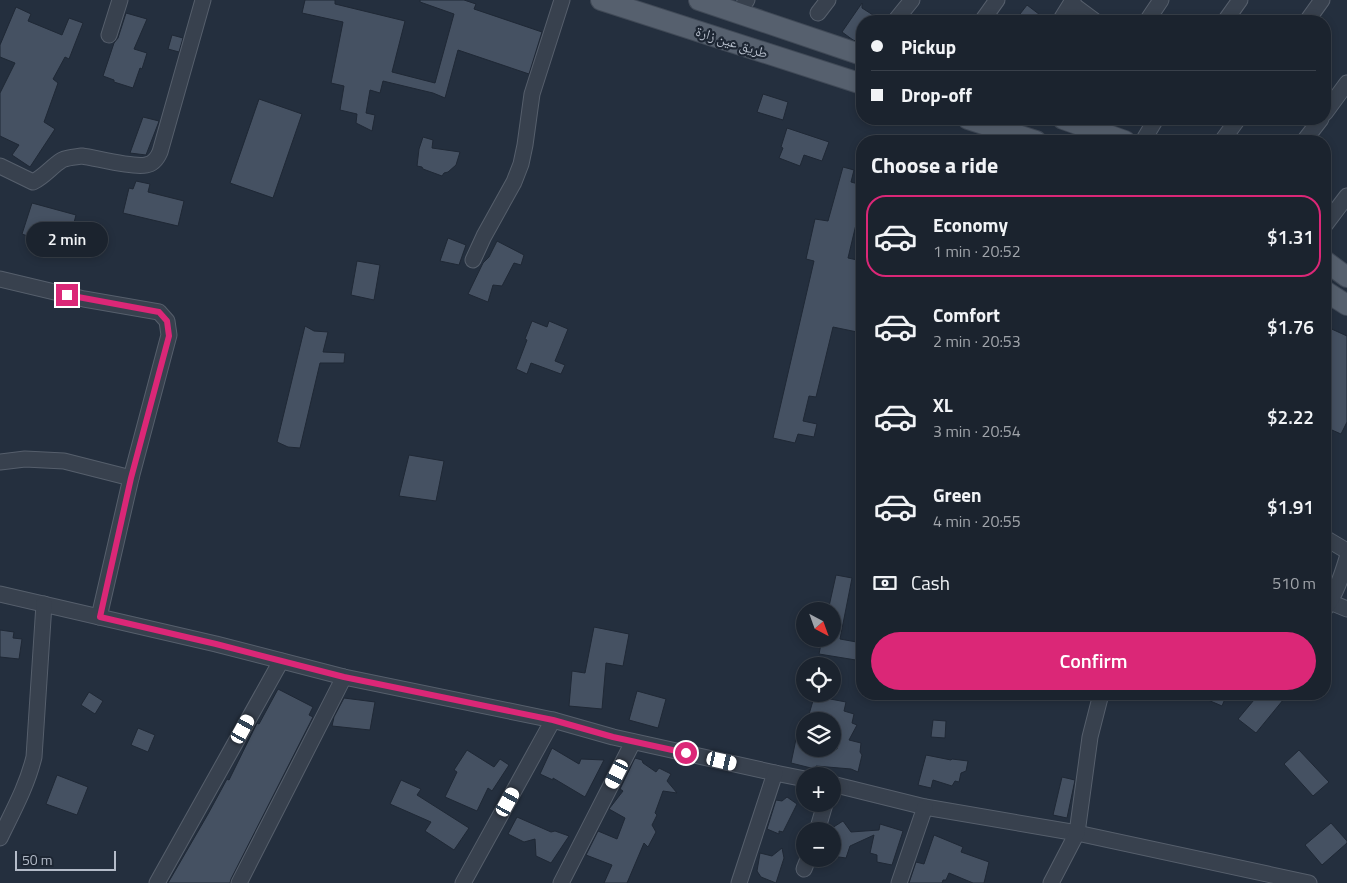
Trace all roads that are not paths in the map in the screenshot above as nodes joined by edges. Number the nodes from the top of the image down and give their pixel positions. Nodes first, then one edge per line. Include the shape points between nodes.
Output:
1 (120, 0) edge
2 (203, 0) edge
3 (562, 0) edge
4 (601, 0) edge
5 (699, 0) edge
6 (828, 0) edge
7 (912, 0) edge
8 (996, 0) edge
9 (1161, 0) edge
10 (1240, 0) edge
11 (1322, 0) edge
12 (1073, 2) edge
13 (742, 6) edge
14 (818, 14) dead end
15 (900, 15) edge
16 (986, 15) edge
17 (1064, 15) edge
18 (1088, 15) edge
19 (1151, 15) edge
20 (1229, 15) edge
21 (1311, 15) edge
22 (110, 35) dead end
23 (856, 53) edge
24 (856, 82) edge
25 (1347, 83) edge
26 (1331, 105) edge
27 (987, 125) edge
28 (1080, 125) edge
29 (1017, 135) edge
30 (1108, 135) edge
31 (0, 166) edge
32 (1347, 196) edge
33 (1331, 217) edge
34 (473, 260) dead end
35 (1331, 265) edge
36 (1347, 277) edge
37 (0, 279) edge
38 (1331, 295) edge
39 (1347, 305) edge
40 (0, 462) edge
41 (131, 478) junction
42 (1331, 542) edge
43 (1347, 551) edge
44 (1347, 558) edge
45 (0, 594) edge
46 (1331, 600) edge
47 (44, 604) junction
48 (1331, 607) edge
49 (1347, 610) edge
50 (100, 617) junction
51 (281, 661) junction
52 (344, 677) junction
53 (1099, 700) edge
54 (553, 720) junction
55 (633, 742) junction
56 (775, 773) junction
57 (796, 776) edge
58 (841, 786) edge
59 (925, 806) junction
60 (1076, 833) junction
61 (0, 838) edge
62 (157, 883) edge
63 (240, 883) edge
64 (463, 883) edge
65 (561, 883) edge
66 (739, 883) edge
67 (899, 883) edge
68 (1051, 883) edge
69 (1309, 883) edge

1 - 22 street
2 - 31 street via 158,158 146,165 136,165 74,157 63,160 33,182
3 - 34 street via 532,94 521,164
4 - 24 main road, طريق عين زارة
5 - 13 main road, طريق عين زارة
6 - 14 street
7 - 15 street
8 - 16 street
9 - 19 street
10 - 20 street
11 - 21 street
12 - 17 street
12 - 18 street
13 - 23 main road, طريق عين زارة
25 - 26 street
27 - 29 main road
28 - 30 main road
32 - 33 street
35 - 36 main road
37 - 41 street via 84,299 159,312 167,321 169,336
38 - 39 main road
40 - 41 street via 25,459 64,461
41 - 50 street
42 - 43 street
44 - 46 street
45 - 47 street
47 - 50 street
47 - 61 street via 34,757 30,775
48 - 49 street
50 - 51 street
51 - 52 street
51 - 62 street
52 - 54 street
52 - 63 street
53 - 60 street via 1090,737
54 - 55 street
54 - 64 street
55 - 56 street
55 - 65 street
56 - 57 street
56 - 66 street
58 - 59 street
59 - 60 street
59 - 67 street
60 - 68 street
60 - 69 street

